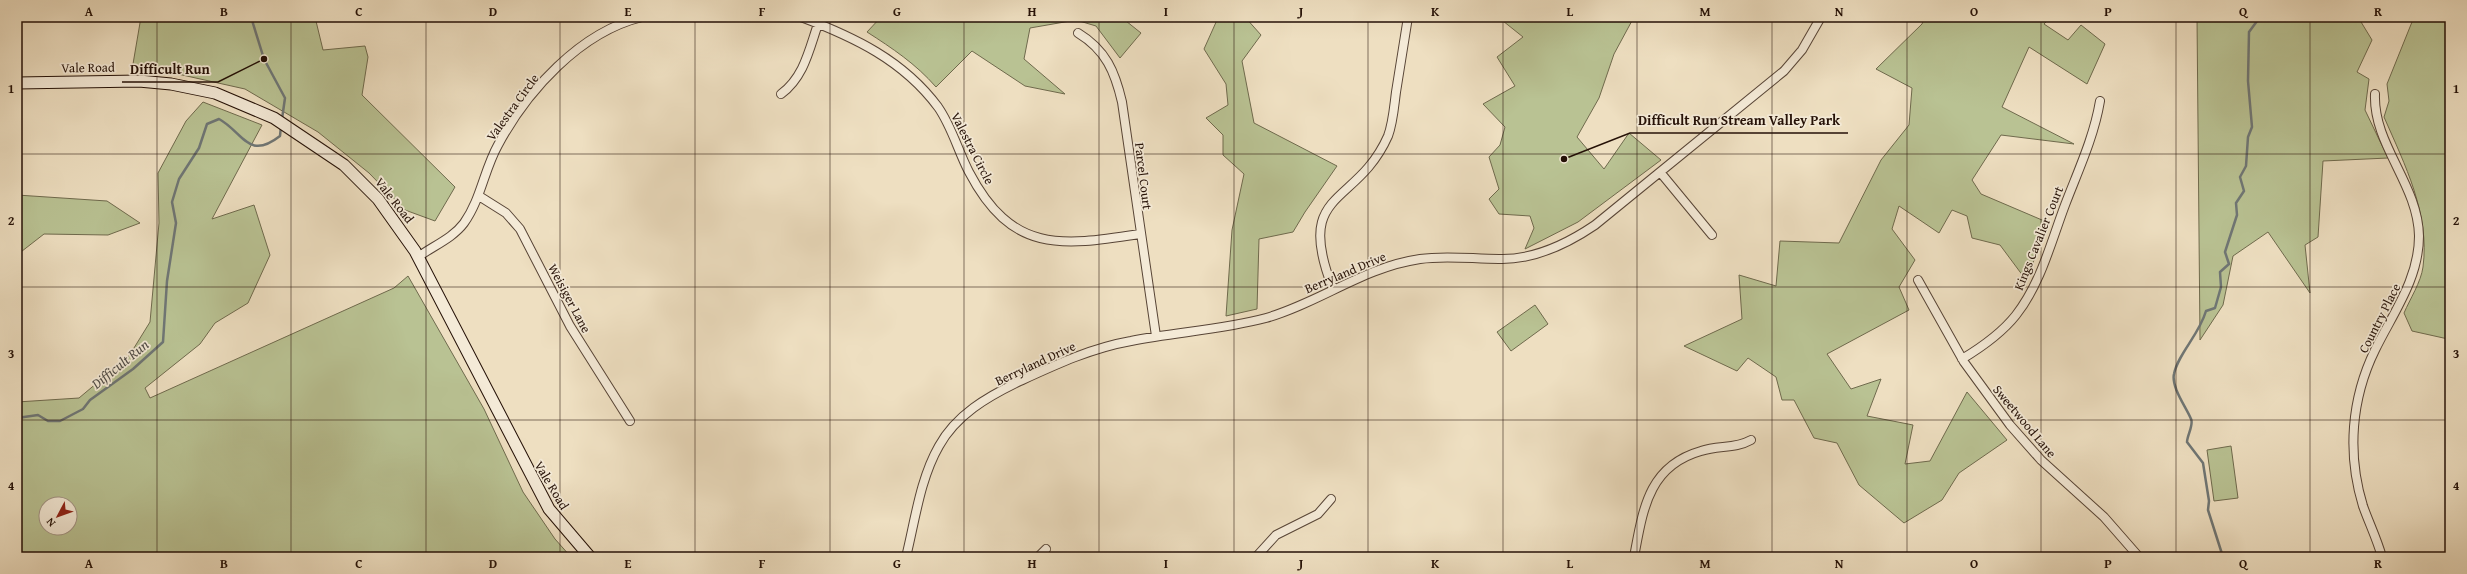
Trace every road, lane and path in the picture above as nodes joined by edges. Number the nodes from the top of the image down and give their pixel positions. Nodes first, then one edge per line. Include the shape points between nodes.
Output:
1 (642, 17) edge
2 (801, 17) edge
3 (1408, 17) edge
4 (1821, 17) edge
5 (818, 24) junction
6 (1078, 33) dead end
7 (17, 83) edge
8 (781, 94) dead end
9 (2375, 94) dead end
10 (2100, 101) dead end
11 (1660, 172) junction
12 (479, 196) junction
13 (1140, 234) junction
14 (1712, 235) dead end
15 (418, 258) junction
16 (1918, 280) dead end
17 (1333, 289) junction
18 (1156, 336) junction
19 (1962, 359) junction
20 (630, 421) dead end
21 (1751, 440) dead end
22 (1331, 499) dead end
23 (1046, 549) dead end
24 (590, 557) edge
25 (906, 557) edge
26 (1038, 557) edge
27 (1256, 557) edge
28 (1634, 557) edge
29 (2139, 557) edge
30 (2382, 557) edge

1 - 12 street, Valestra Circle via 624,22 595,36 569,55 548,78 497,145
2 - 5 street, Valestra Circle
3 - 17 street via 1388,135 1373,162 1330,205 1320,227 1320,252
4 - 11 street, Berryland Drive via 1802,50 1784,71
5 - 8 street via 802,71
5 - 13 street, Valestra Circle via 870,47 891,61 925,92 945,118 978,188 994,208 1018,228 1041,239 1070,243
6 - 13 street, Parcel Court via 1107,58 1117,81
7 - 15 main road, Vale Road via 139,81 192,88 241,103 291,128 344,165 362,181 391,216
9 - 30 street, Country Place via 2376,117 2412,198 2419,236 2418,252 2410,283 2364,375 2355,414 2355,467 2364,506
10 - 19 street, Kings Cavalier Court via 2094,128 2041,271 2029,295 2015,316 1997,335
11 - 14 street
11 - 17 street, Berryland Drive via 1595,225 1550,250 1515,258 1444,257 1407,261 1370,272
12 - 15 street, Valestra Circle via 457,231
12 - 20 street, Weisiger Lane via 506,213 520,229 570,326
13 - 18 street, Parcel Court
15 - 24 main road, Vale Road via 541,496 560,524
16 - 19 street, Sweetwood Lane
17 - 18 street, Berryland Drive via 1267,317 1231,326
18 - 25 street, Berryland Drive via 1103,347 1059,363 1005,388 963,415 947,432 932,458
19 - 29 street, Sweetwood Lane via 2010,425 2041,460 2104,516
21 - 28 street via 1734,447 1715,448 1687,456 1663,473 1645,503
22 - 27 street via 1318,514 1276,535
23 - 26 street

